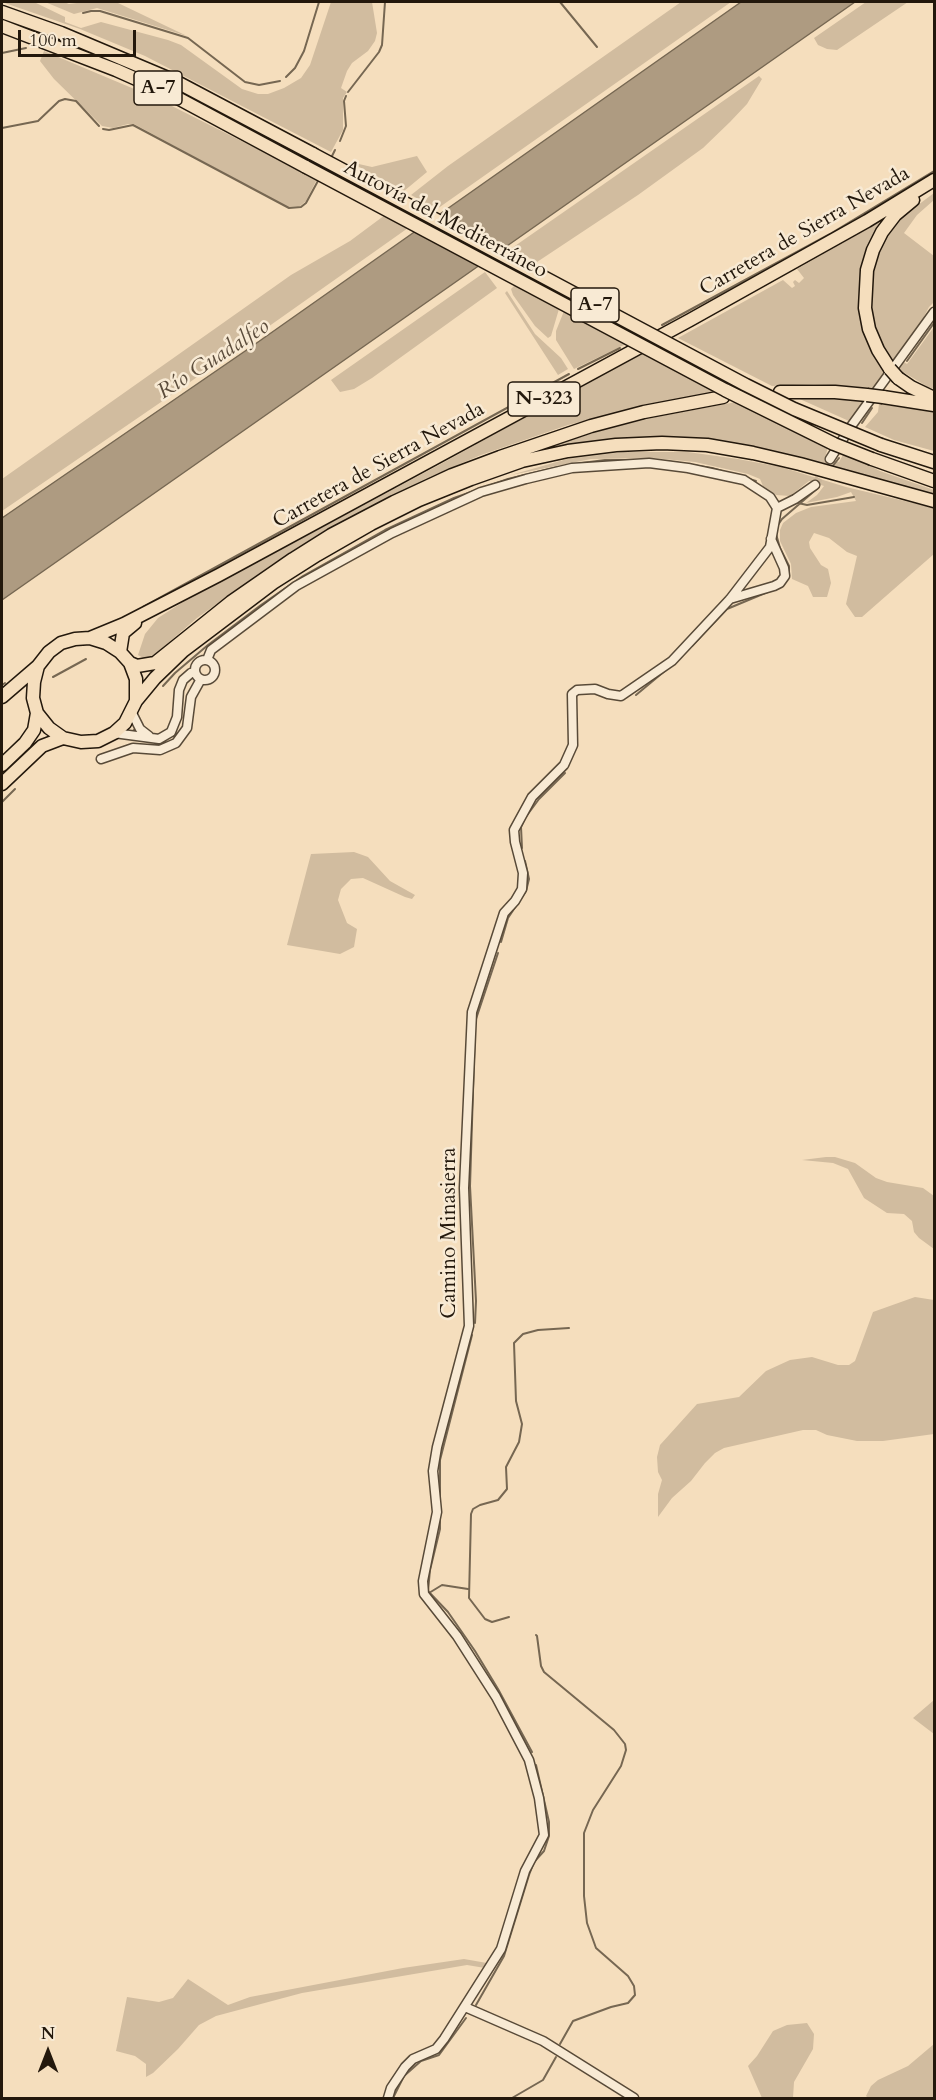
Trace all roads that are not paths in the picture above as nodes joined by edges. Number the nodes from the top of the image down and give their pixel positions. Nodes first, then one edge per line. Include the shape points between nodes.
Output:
1 (2, 12) edge
2 (2, 26) edge
3 (932, 182) edge
4 (934, 312) edge
5 (780, 392) dead end
6 (723, 397) dead end
7 (934, 398) edge
8 (934, 405) edge
9 (830, 459) tunnel mouth
10 (934, 462) edge
11 (934, 481) edge
12 (815, 485) tunnel mouth
13 (934, 501) edge
14 (777, 508) junction
15 (771, 539) junction
16 (730, 599) junction
17 (155, 609) junction
18 (90, 638) junction
19 (120, 652) junction
20 (207, 660) junction
21 (130, 663) junction
22 (38, 666) junction
23 (198, 675) junction
24 (2, 697) edge
25 (33, 698) junction
26 (134, 707) junction
27 (37, 712) junction
28 (114, 733) junction
29 (63, 738) junction
30 (152, 738) junction
31 (100, 759) dead end
32 (2, 765) edge
33 (2, 784) edge
34 (465, 2007) junction
35 (388, 2098) edge
36 (634, 2098) edge

1 - 10 highway, Autovía del Mediterráneo / A-7, bridge via 71,36 175,81 746,385 811,417
2 - 11 highway, Autovía del Mediterráneo / A-7, bridge via 172,95 780,418 872,459
3 - 7 highway via 882,232 867,270 865,308 878,350 894,373
3 - 17 highway, Carretera de Sierra Nevada / N-323 via 700,314
4 - 9 street
5 - 8 highway, bridge via 835,392
6 - 21 highway via 591,426 442,480 352,524 293,559 155,663
12 - 14 street
13 - 26 highway via 800,464 707,445 616,445 522,461 419,500 317,555 264,589 183,651 155,678
14 - 15 street, Camino Minasierra
14 - 20 street via 770,497 744,480 649,463 572,468 526,479 471,497 392,533 296,586 211,650
15 - 16 street, Camino Minasierra via 770,547
15 - 16 street via 785,576 774,586
16 - 34 street, Camino Minasierra via 672,661 631,691 621,696 595,689 572,694 573,745 564,765 532,797 514,830 523,873 522,889 504,913 472,1012 464,1188 469,1326 437,1447 433,1471 437,1512 423,1581 424,1594 496,1697 529,1760 544,1835 525,1871 501,1949
17 - 18 highway, Carretera de Sierra Nevada / N-323
17 - 19 highway, Carretera de Sierra Nevada / N-323 via 123,633
18 - 19 highway
18 - 22 highway via 61,643
19 - 21 highway
20 - 23 street via 198,663
20 - 23 street via 214,673 207,679
21 - 26 highway via 136,679
22 - 24 highway
22 - 25 highway
23 - 30 street via 191,673 183,680 171,732 159,739
23 - 31 street via 187,728 176,743 160,750 133,748
24 - 25 highway via 16,692
25 - 27 highway
26 - 28 highway
26 - 30 street via 140,729
27 - 29 highway
27 - 32 highway via 34,730
28 - 29 highway via 98,741
28 - 30 street
29 - 33 highway via 42,746
34 - 35 street, Camino Minasierra via 436,2049 405,2067
34 - 36 street via 543,2041

